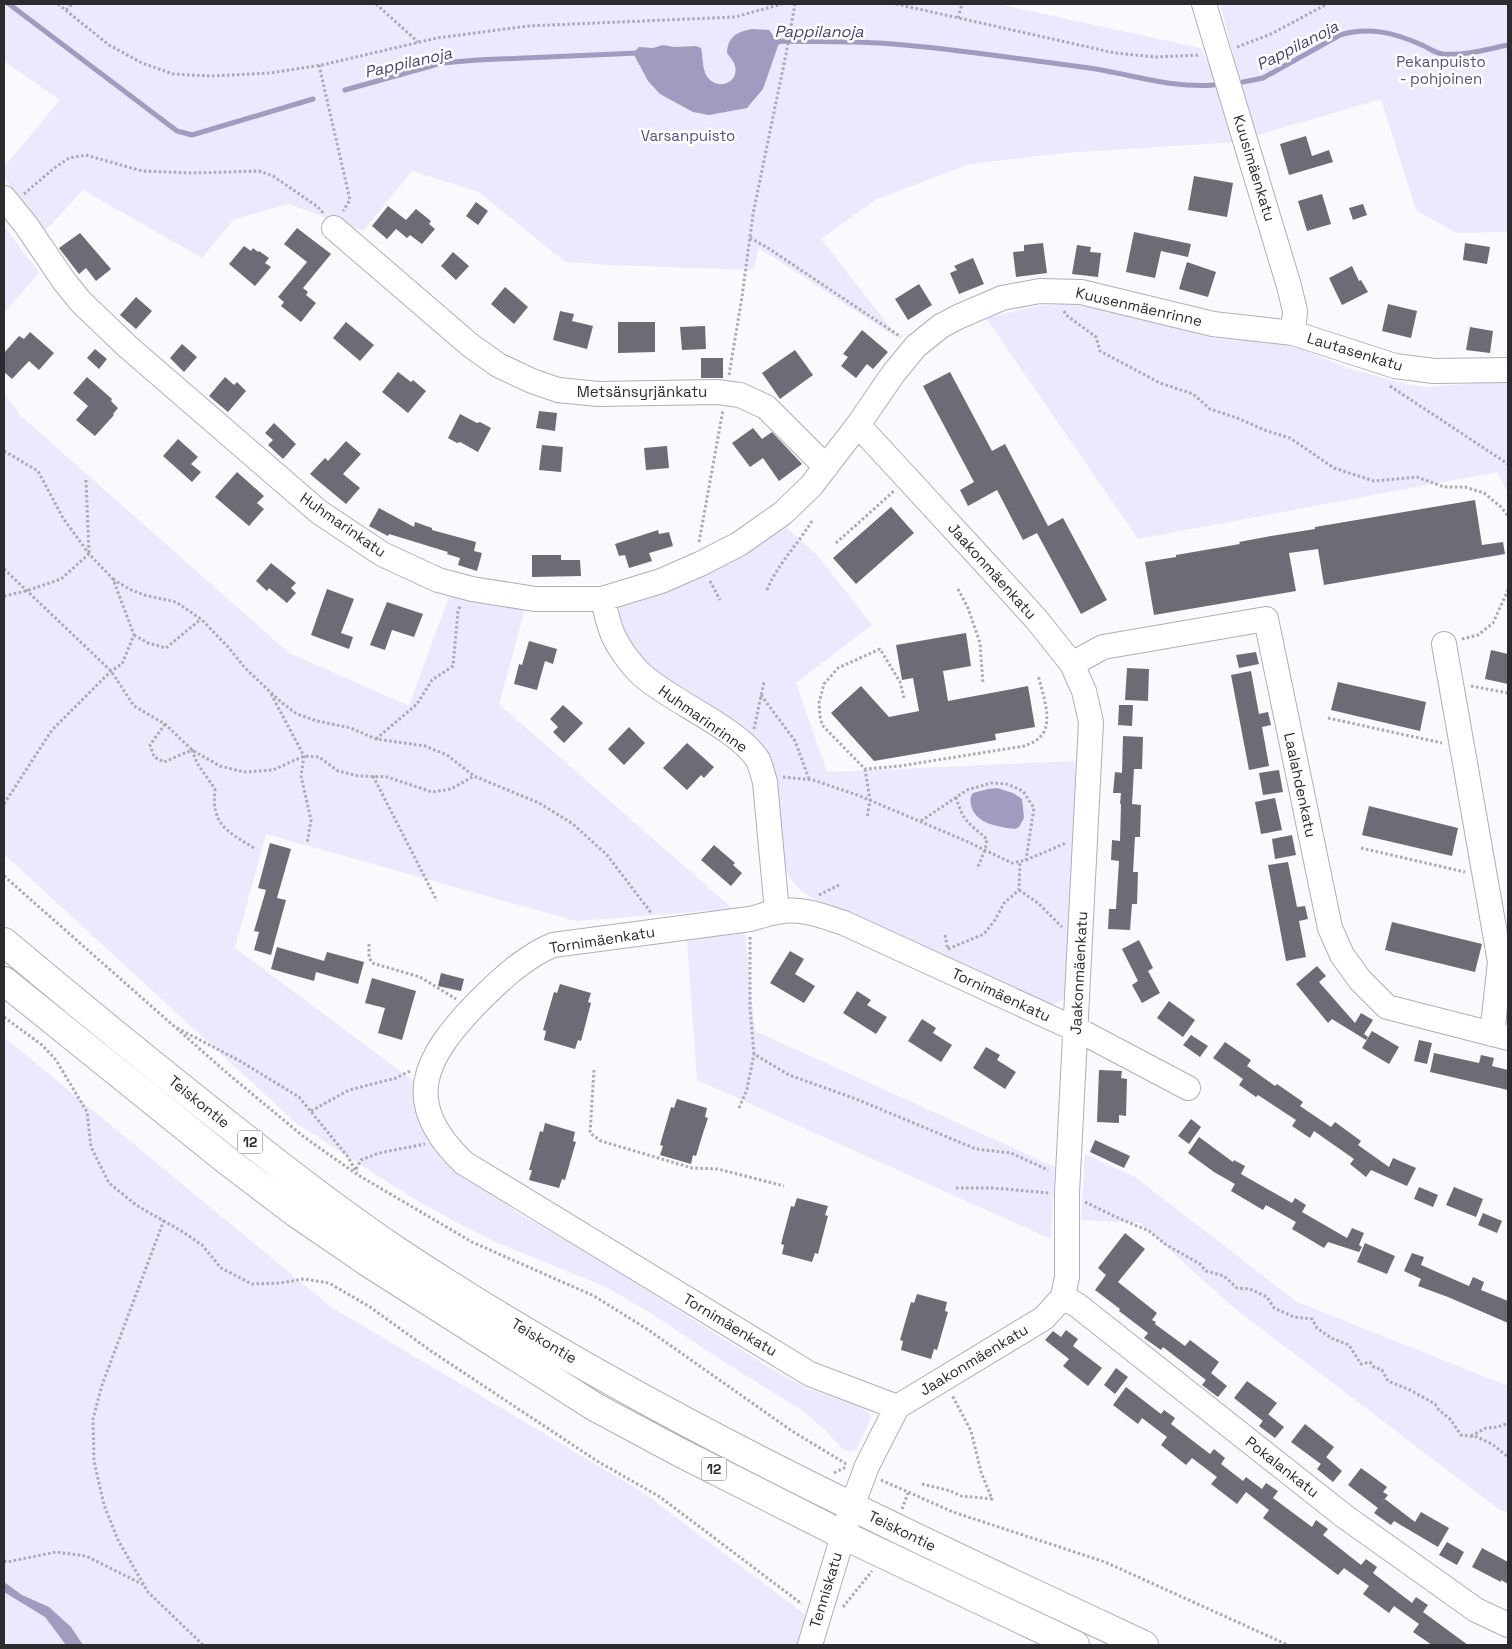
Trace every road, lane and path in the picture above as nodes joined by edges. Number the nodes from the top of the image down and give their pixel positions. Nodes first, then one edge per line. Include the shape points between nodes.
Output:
1 (58, 4) edge
2 (72, 4) edge
3 (376, 4) edge
4 (782, 4) edge
5 (795, 4) edge
6 (896, 4) edge
7 (962, 4) edge
8 (1204, 4) edge
9 (1327, 4) edge
10 (66, 10) junction
11 (958, 18) junction
12 (418, 42) junction
13 (1219, 52) junction
14 (319, 65) junction
15 (7, 202) edge
16 (334, 228) junction
17 (750, 238) junction
18 (1053, 290) junction
19 (1293, 333) junction
20 (916, 346) junction
21 (1508, 370) edge
22 (1384, 382) dead end
23 (726, 393) junction
24 (858, 425) junction
25 (4, 451) edge
26 (1508, 464) edge
27 (826, 467) junction
28 (86, 480) dead end
29 (900, 485) dead end
30 (1508, 516) edge
31 (812, 522) dead end
32 (836, 543) dead end
33 (89, 554) junction
34 (700, 564) junction
35 (4, 569) edge
36 (113, 579) junction
37 (472, 589) junction
38 (767, 590) dead end
39 (958, 590) dead end
40 (1508, 590) edge
41 (26, 591) junction
42 (4, 596) edge
43 (602, 598) junction
44 (201, 619) junction
45 (134, 635) junction
46 (1444, 644) joint
47 (1072, 664) junction
48 (111, 671) junction
49 (1038, 675) dead end
50 (1451, 681) junction
51 (764, 682) dead end
52 (983, 684) dead end
53 (269, 690) junction
54 (1508, 693) edge
55 (761, 695) junction
56 (904, 698) dead end
57 (1328, 718) dead end
58 (165, 724) junction
59 (376, 739) junction
60 (1463, 748) junction
61 (749, 749) junction
62 (192, 750) junction
63 (304, 756) junction
64 (865, 769) junction
65 (373, 776) junction
66 (474, 776) junction
67 (809, 780) junction
68 (765, 782) junction
69 (956, 797) junction
70 (870, 800) junction
71 (4, 804) edge
72 (868, 818) dead end
73 (920, 822) junction
74 (1086, 840) junction
75 (307, 844) dead end
76 (254, 848) dead end
77 (1361, 848) dead end
78 (985, 850) junction
79 (1026, 860) junction
80 (1020, 862) junction
81 (977, 869) dead end
82 (4, 876) edge
83 (1485, 877) junction
84 (1019, 890) junction
85 (436, 901) dead end
86 (778, 912) junction
87 (750, 919) junction
88 (663, 930) junction
89 (1068, 934) dead end
90 (944, 935) dead end
91 (4, 942) edge
92 (369, 944) dead end
93 (944, 958) junction
94 (4, 981) edge
95 (470, 1010) junction
96 (4, 1017) edge
97 (172, 1025) junction
98 (1076, 1030) junction
99 (1500, 1036) edge
100 (754, 1054) junction
101 (432, 1059) junction
102 (594, 1070) dead end
103 (1188, 1088) dead end
104 (739, 1108) dead end
105 (311, 1111) junction
106 (443, 1140) junction
107 (356, 1169) junction
108 (358, 1174) junction
109 (1051, 1175) dead end
110 (784, 1186) dead end
111 (956, 1188) dead end
112 (1067, 1193) junction
113 (164, 1220) junction
114 (1063, 1297) junction
115 (950, 1393) dead end
116 (897, 1406) junction
117 (1508, 1423) edge
118 (1470, 1436) junction
119 (1508, 1457) edge
120 (833, 1473) dead end
121 (882, 1481) dead end
122 (922, 1484) dead end
123 (852, 1506) junction
124 (843, 1535) junction
125 (4, 1561) edge
126 (144, 1585) junction
127 (818, 1616) junction
128 (1508, 1625) edge
129 (203, 1645) edge
130 (810, 1645) edge
131 (1075, 1645) edge
132 (1144, 1645) edge
133 (1288, 1645) edge

1 - 10 path
2 - 10 path
3 - 12 path
4 - 12 path via 735,17 528,26
5 - 17 path via 752,214
6 - 11 path
7 - 11 path
8 - 13 street, Kuusimäenkatu
9 - 13 path via 1271,34
10 - 14 path via 109,45 142,63 173,74 270,73
11 - 13 path via 1115,54 1156,57
12 - 14 path
13 - 19 street, Kuusimäenkatu via 1289,286 1294,311
14 - 16 path via 350,200
15 - 16 path via 69,158 86,155 142,171 259,171 273,176 318,207
15 - 37 street, Huhmarinkatu via 81,302 319,512 382,554 438,580
16 - 23 street, Metsänsyrjänkatu via 474,348 498,365 532,381 558,390 598,394
17 - 20 path
17 - 23 path
18 - 19 street, Kuusenmäenrinne via 1095,294 1213,324
18 - 20 street, Kuusenmäenrinne via 1022,293 987,303 941,326
18 - 30 path via 1066,315 1096,337 1100,351 1160,383 1193,394 1210,409 1290,438 1334,468 1374,481 1418,477 1444,487 1465,487 1484,493
19 - 21 street, Lautasenkatu via 1395,366 1434,371
20 - 24 street, Kuusenmäenrinne
22 - 26 path
23 - 27 street, Metsänsyrjänkatu via 766,407
23 - 34 path via 699,545
24 - 27 street, Huhmarinkatu
24 - 47 street, Jaakonmäenkatu via 988,566
25 - 33 path via 38,470 63,518
27 - 34 street, Huhmarinkatu via 783,513 739,544
28 - 33 path
29 - 32 path
31 - 38 path via 773,576
33 - 36 path
33 - 41 path via 61,579
34 - 43 street, Huhmarinkatu via 660,581
35 - 41 path
36 - 44 path via 144,595 176,602
36 - 45 path
37 - 43 street, Huhmarinkatu via 534,599
37 - 59 path via 458,610 453,666 432,680 417,704
39 - 52 path via 980,643
40 - 46 path via 1493,623 1478,635
41 - 42 path
41 - 48 path
43 - 61 street, Huhmarinrinne via 613,635 640,674
44 - 45 path via 166,648
44 - 53 path
45 - 48 path via 122,664
46 - 50 street
47 - 74 street, Jaakonmäenkatu via 1084,690 1091,722
47 - 99 street, Laalahdenkatu via 1103,647 1266,619 1330,928 1342,955 1360,980 1387,1007
48 - 58 path via 134,706
48 - 71 path via 52,730
49 - 64 path via 1047,714 1042,736 1033,742 1015,748
50 - 54 path
50 - 60 street
51 - 55 path
53 - 59 path via 297,714 351,728
53 - 63 path
55 - 61 path
55 - 67 path via 795,741
56 - 64 path via 900,682 880,649 838,668 824,684 819,703 822,725
57 - 60 path
58 - 62 path
58 - 62 path via 150,745 154,757 164,762
59 - 66 path via 425,746 447,755
60 - 83 street
61 - 68 street, Huhmarinrinne
62 - 63 path via 220,766 244,772 272,770
62 - 76 path via 215,789 215,813 225,830
63 - 65 path via 319,757 338,771
63 - 75 path via 302,776 311,820
64 - 70 path
65 - 66 path via 387,777 432,792 451,789
65 - 85 path
66 - 88 path via 539,803 573,824 606,855
67 - 68 path via 784,776
67 - 70 path
68 - 86 street, Huhmarinrinne
69 - 73 path
69 - 78 path via 961,813 987,839
69 - 79 path via 991,783 1006,784 1023,791 1034,808
70 - 72 path
70 - 73 path
73 - 78 path
74 - 79 path via 1073,840
74 - 98 street, Jaakonmäenkatu
77 - 83 path
78 - 80 path via 1012,863
78 - 81 path
79 - 80 path
80 - 84 path
82 - 97 path
83 - 99 street via 1500,962
84 - 89 path via 1038,902
84 - 93 path via 1004,903 984,934 950,947
86 - 87 street, Tornimäenkatu
86 - 93 street, Tornimäenkatu via 808,912
87 - 88 street, Tornimäenkatu
87 - 100 path via 750,1008
88 - 95 street, Tornimäenkatu via 553,945 524,961
90 - 93 path
91 - 123 highway, Teiskontie / 12 via 204,1106 397,1251 622,1388
92 - 95 path via 372,963 420,978 447,992
93 - 98 street, Tornimäenkatu
94 - 124 highway, Teiskontie / 12 via 225,1159 369,1264 595,1407
95 - 101 street, Tornimäenkatu
96 - 113 path via 42,1045 56,1060 87,1112 92,1147 109,1183 136,1205
97 - 105 path via 299,1097
97 - 108 path via 304,1137
98 - 103 street, Tornimäenkatu
98 - 112 street, Jaakonmäenkatu
100 - 104 path via 747,1089
100 - 109 path via 789,1075 976,1149 1011,1153 1046,1169
101 - 105 path via 396,1078 349,1090
101 - 106 street, Tornimäenkatu via 426,1103 429,1116
102 - 110 path via 590,1133 602,1141 692,1168 718,1169
105 - 107 path
106 - 107 path via 379,1153 361,1160
106 - 116 street, Tornimäenkatu via 464,1162 810,1374
107 - 108 path
108 - 120 path via 472,1242 594,1296 647,1329 792,1431 851,1467
111 - 112 path via 1052,1193 1058,1190
112 - 114 street, Jaakonmäenkatu via 1067,1277
112 - 118 path via 1149,1231 1206,1271 1224,1276 1238,1288 1250,1289 1267,1297 1274,1308 1294,1317 1312,1319 1324,1333 1349,1345 1361,1364 1370,1362 1382,1370 1388,1381 1435,1404 1461,1435
113 - 126 path via 102,1385 93,1419 94,1461 104,1505 118,1540
113 - 127 path via 202,1245 221,1268 252,1284 304,1280 329,1283 370,1307 548,1429 660,1497
114 - 116 street, Jaakonmäenkatu via 1044,1318
114 - 128 street, Pokalankatu via 1344,1516 1476,1610
115 - 122 path via 970,1431 992,1499 961,1496
116 - 123 street
117 - 118 path
118 - 119 path via 1492,1444
121 - 133 path via 953,1512 1106,1562
123 - 124 street, Tenniskatu
123 - 132 highway, Teiskontie / 12
124 - 127 street, Tenniskatu
124 - 131 highway, Teiskontie / 12
125 - 126 path via 56,1552 86,1556
126 - 129 path
127 - 130 street, Tenniskatu

